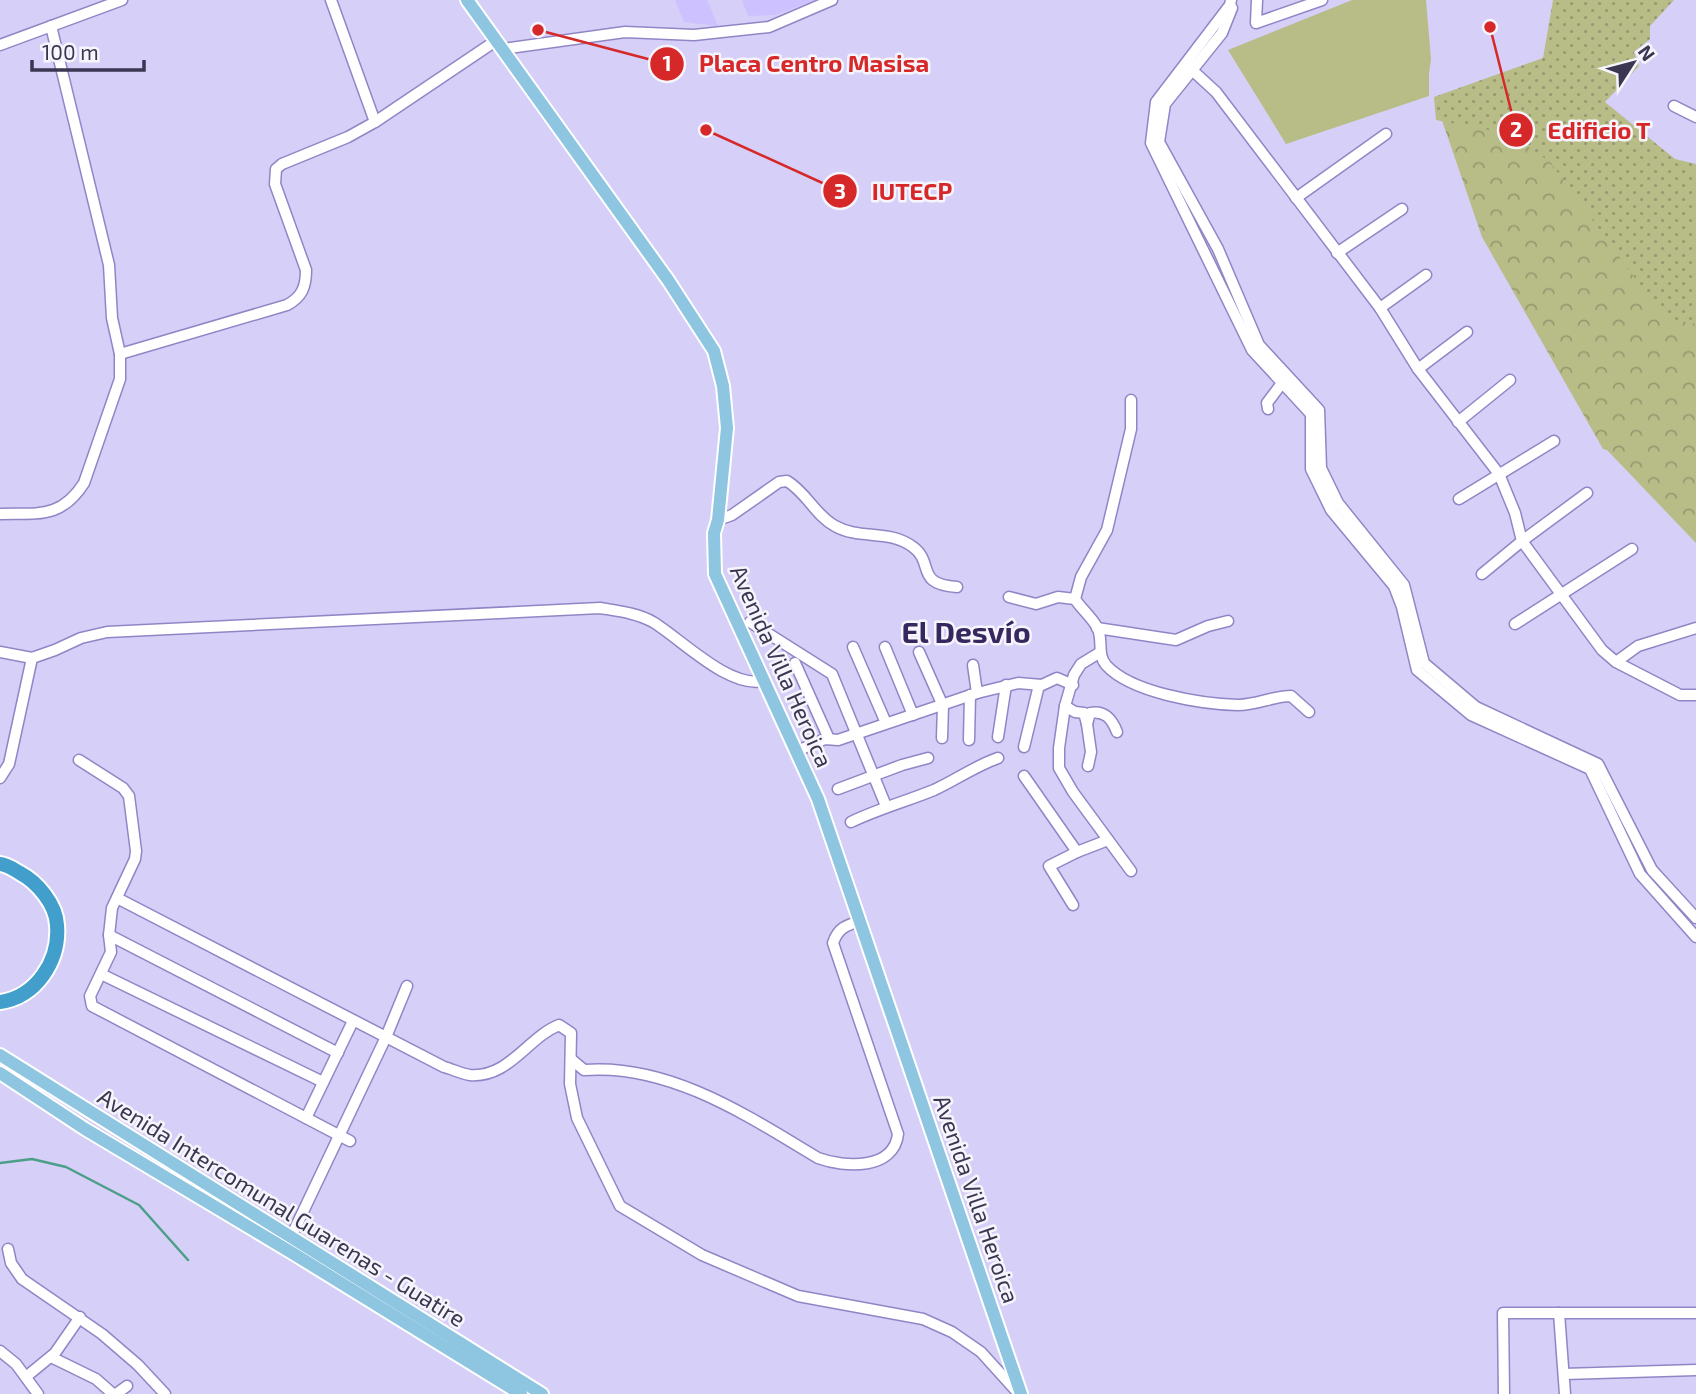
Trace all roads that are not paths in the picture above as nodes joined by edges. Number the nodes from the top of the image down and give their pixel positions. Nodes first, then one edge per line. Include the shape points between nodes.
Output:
1 (122, 0) edge
2 (331, 0) edge
3 (467, 0) edge
4 (832, 0) edge
5 (1232, 0) edge
6 (1257, 0) edge
7 (1322, 0) edge
8 (51, 26) junction
9 (500, 44) junction
10 (0, 46) edge
11 (1192, 70) junction
12 (1674, 106) dead end
13 (1696, 117) edge
14 (375, 122) junction
15 (1386, 134) dead end
16 (1296, 198) junction
17 (1402, 209) dead end
18 (1337, 253) junction
19 (1426, 275) dead end
20 (1380, 308) junction
21 (1467, 332) dead end
22 (120, 354) junction
23 (1418, 369) junction
24 (1510, 380) dead end
25 (1282, 383) junction
26 (1131, 400) dead end
27 (1268, 409) dead end
28 (1458, 422) junction
29 (1554, 441) dead end
30 (1499, 474) junction
31 (1587, 493) dead end
32 (1459, 499) dead end
33 (0, 514) edge
34 (718, 520) junction
35 (1522, 541) junction
36 (1632, 549) dead end
37 (1482, 574) dead end
38 (957, 587) dead end
39 (1561, 593) junction
40 (1009, 597) dead end
41 (1075, 599) junction
42 (1228, 621) dead end
43 (750, 622) dead end
44 (1515, 624) dead end
45 (1097, 628) junction
46 (1696, 628) edge
47 (853, 647) dead end
48 (885, 647) dead end
49 (919, 652) dead end
50 (0, 653) edge
51 (1100, 653) junction
52 (32, 657) junction
53 (1616, 662) junction
54 (795, 663) dead end
55 (973, 665) dead end
56 (763, 681) junction
57 (1006, 685) junction
58 (1039, 685) junction
59 (1073, 685) junction
60 (973, 694) junction
61 (1696, 695) edge
62 (943, 706) junction
63 (1065, 706) junction
64 (1309, 712) dead end
65 (913, 715) junction
66 (886, 723) junction
67 (1087, 724) junction
68 (1117, 732) dead end
69 (856, 733) junction
70 (998, 737) dead end
71 (942, 738) dead end
72 (829, 739) junction
73 (969, 740) dead end
74 (1024, 747) dead end
75 (797, 751) junction
76 (928, 758) dead end
77 (998, 758) dead end
78 (79, 760) dead end
79 (1088, 766) dead end
80 (873, 775) junction
81 (1024, 776) dead end
82 (0, 778) edge
83 (838, 789) dead end
84 (886, 806) junction
85 (851, 822) dead end
86 (1108, 840) junction
87 (1077, 852) junction
88 (0, 864) edge
89 (1131, 871) dead end
90 (117, 898) junction
91 (1073, 905) dead end
92 (1696, 918) edge
93 (861, 921) junction
94 (109, 935) junction
95 (1696, 937) edge
96 (101, 974) junction
97 (407, 986) dead end
98 (0, 1002) edge
99 (354, 1021) junction
100 (386, 1037) junction
101 (338, 1053) junction
102 (0, 1055) edge
103 (571, 1059) junction
104 (0, 1073) edge
105 (323, 1082) junction
106 (306, 1118) junction
107 (340, 1136) junction
108 (350, 1141) dead end
109 (291, 1237) junction
110 (9, 1249) dead end
111 (1559, 1313) junction
112 (1696, 1313) edge
113 (80, 1317) junction
114 (0, 1351) edge
115 (51, 1357) junction
116 (1696, 1370) edge
117 (1564, 1374) junction
118 (27, 1376) junction
119 (127, 1386) dead end
120 (38, 1394) edge
121 (114, 1394) edge
122 (165, 1394) edge
123 (522, 1394) edge
124 (542, 1394) edge
125 (1020, 1394) edge
126 (1504, 1394) edge
127 (1564, 1394) edge

1 - 8 street
2 - 14 street
3 - 9 main road, Avenida Villa Heroica
4 - 9 street via 769,27
5 - 11 street via 1222,33
5 - 25 street via 1156,102 1151,143 1252,350
6 - 7 street via 1256,23
8 - 10 street
8 - 22 street via 109,265 112,318
9 - 14 street
9 - 34 main road, Avenida Villa Heroica via 714,351 727,428
11 - 16 street via 1216,92
11 - 92 street via 1165,104 1159,142 1218,249 1259,345 1319,410 1321,468 1338,503 1404,585 1424,663 1476,707 1598,764 1652,870
12 - 13 street
14 - 22 street via 276,169 275,184 306,270 298,299
15 - 16 street
16 - 18 street
17 - 18 street
18 - 20 street
19 - 20 street
20 - 23 street
21 - 23 street
22 - 33 street via 120,379 77,494 56,510
23 - 28 street
24 - 28 street
25 - 27 street via 1267,403
25 - 95 street via 1311,414 1311,469 1331,510 1394,586 1417,670 1471,715 1590,769 1640,874
26 - 41 street via 1130,429 1107,530 1081,577
28 - 30 street
29 - 30 street
30 - 32 street
30 - 35 street
31 - 35 street
34 - 38 street via 787,481 836,527 898,538 917,550 931,579
34 - 56 main road, Avenida Villa Heroica via 715,573
35 - 37 street
35 - 39 street
36 - 39 street
39 - 44 street
39 - 53 street
40 - 41 street via 1036,604 1058,597
41 - 45 street
42 - 45 street via 1176,640
43 - 69 street via 832,674
45 - 51 street
46 - 53 street via 1638,646
47 - 66 street
48 - 65 street
49 - 62 street
50 - 52 street
51 - 59 street via 1081,664
51 - 64 street via 1119,676 1153,691 1239,705 1292,696
52 - 56 street via 107,632 600,608 652,622 698,657 737,677
52 - 82 street via 9,764
53 - 61 street via 1680,695
54 - 72 street
55 - 60 street
56 - 75 main road, Avenida Villa Heroica
57 - 58 street
57 - 60 street
57 - 70 street
58 - 59 street via 1058,678
58 - 74 street
59 - 63 street
60 - 62 street
60 - 73 street
62 - 65 street
62 - 71 street
63 - 67 street via 1084,713
63 - 86 street via 1059,768
65 - 66 street
66 - 69 street
67 - 68 street via 1090,713 1102,713
67 - 79 street
69 - 72 street
69 - 80 street
72 - 75 street
75 - 93 main road, Avenida Villa Heroica
76 - 80 street
77 - 84 street via 935,789
78 - 90 street via 129,796 136,851
80 - 83 street
80 - 84 street
81 - 87 street
84 - 85 street
86 - 87 street
86 - 89 street
87 - 91 street via 1049,866
88 - 98 highway via 31,878 47,898 57,924 44,976 26,993
90 - 94 street
90 - 99 street
93 - 103 street via 844,926 833,943 898,1133 890,1154 878,1160 845,1166 831,1163 700,1094 637,1074 584,1070
93 - 125 main road, Avenida Villa Heroica
94 - 96 street via 111,952
94 - 101 street
96 - 105 street
96 - 106 street via 90,996 92,1006
97 - 100 street
99 - 100 street
99 - 101 street
100 - 103 street via 469,1075 492,1073 559,1025 571,1033
100 - 107 street
101 - 105 street
102 - 109 main road, Avenida Intercomunal Guarenas - Guatire
103 - 125 street via 570,1084 577,1118 620,1206 702,1255 798,1296 923,1318 981,1352
104 - 123 main road, Avenida Intercomunal Guarenas - Guatire
105 - 106 street
106 - 107 street
107 - 108 street
107 - 109 street
109 - 124 main road, Avenida Intercomunal Guarenas - Guatire
110 - 113 street via 11,1263 22,1279
111 - 112 street
111 - 117 street
111 - 126 street via 1503,1313
113 - 115 street
113 - 122 street
114 - 118 street
115 - 118 street
115 - 121 street via 96,1379
116 - 117 street
117 - 127 street
118 - 120 street
119 - 121 street

